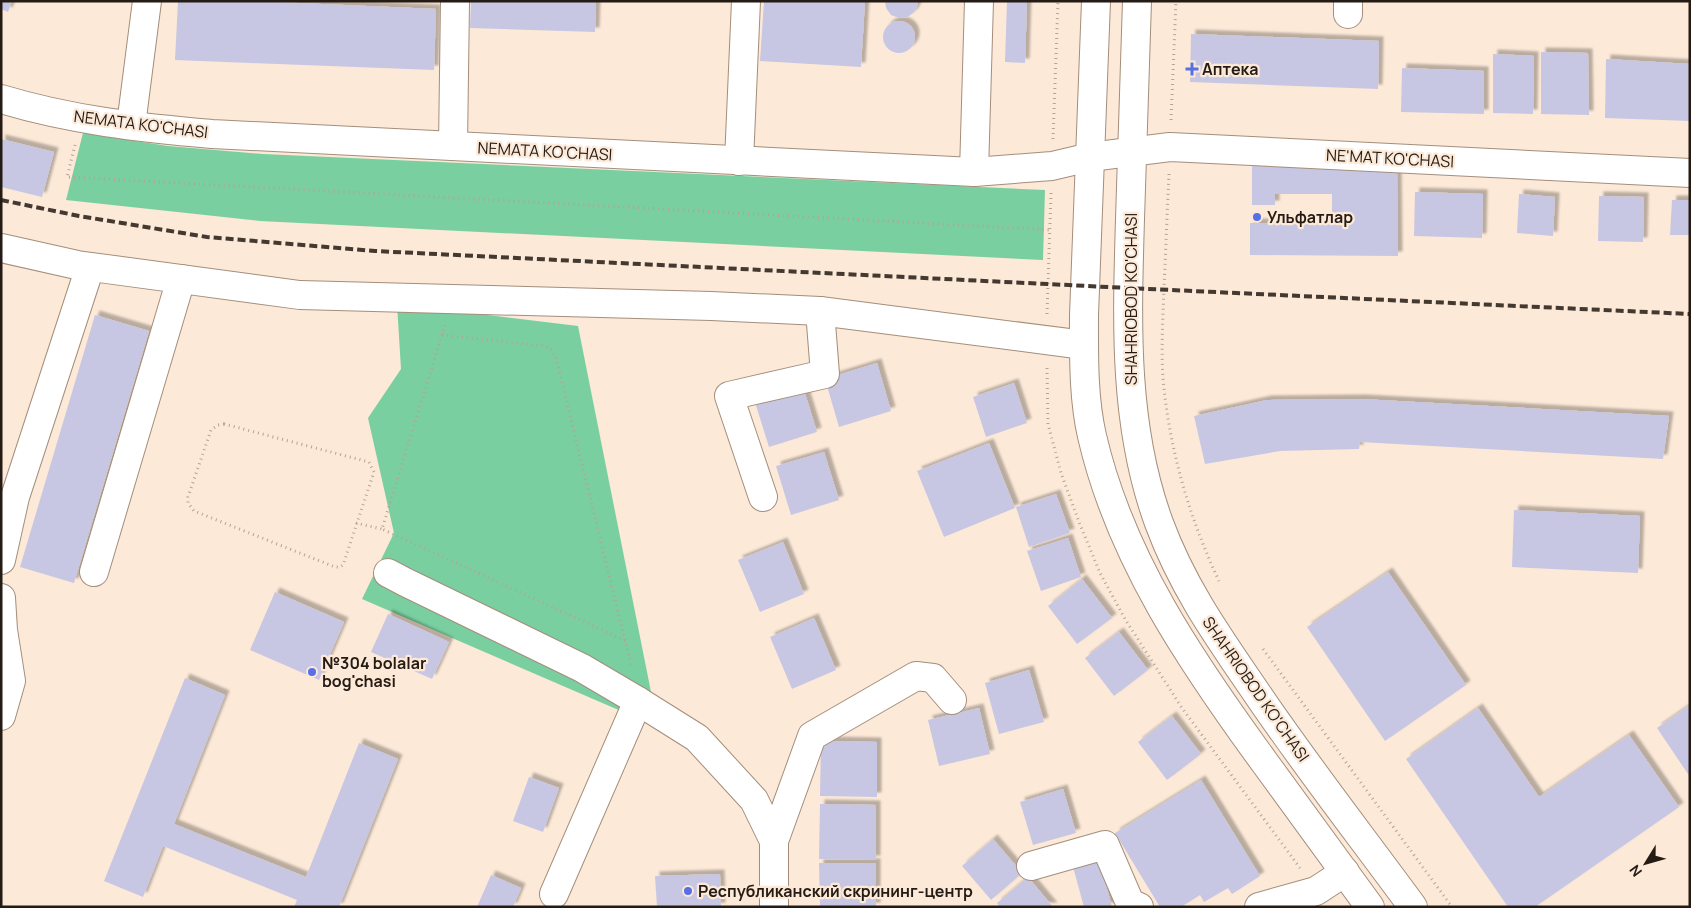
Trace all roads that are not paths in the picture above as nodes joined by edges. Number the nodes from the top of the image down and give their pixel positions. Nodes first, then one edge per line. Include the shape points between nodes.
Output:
1 (147, 1) edge
2 (455, 1) edge
3 (746, 1) edge
4 (979, 1) edge
5 (1096, 1) edge
6 (1137, 1) edge
7 (1, 99) edge
8 (131, 126) junction
9 (453, 146) junction
10 (1132, 151) junction
11 (1090, 156) junction
12 (739, 161) junction
13 (974, 172) junction
14 (1690, 173) edge
15 (1, 248) edge
16 (90, 267) junction
17 (181, 279) junction
18 (820, 311) junction
19 (1084, 346) junction
20 (763, 497) dead end
21 (1, 560) edge
22 (94, 572) dead end
23 (388, 573) dead end
24 (1, 598) edge
25 (952, 700) dead end
26 (638, 701) junction
27 (1, 716) edge
28 (774, 841) junction
29 (1031, 866) dead end
30 (1345, 872) junction
31 (554, 894) dead end
32 (774, 907) edge
33 (1139, 907) edge
34 (1259, 907) edge
35 (1370, 907) edge
36 (1413, 907) edge

1 - 8 street
2 - 9 street
3 - 12 street
4 - 13 street
5 - 11 street, SHAHRIOBOD KO'CHASI
6 - 10 street, SHAHRIOBOD KO'CHASI
7 - 8 street, NEMATA KO'CHASI
8 - 9 street, NEMATA KO'CHASI via 212,134
9 - 12 street, NEMATA KO'CHASI
10 - 11 street, NE'MAT KO'CHASI
10 - 14 street, NE'MAT KO'CHASI via 1170,147
10 - 36 street, SHAHRIOBOD KO'CHASI via 1129,377 1142,463 1158,521 1181,574 1209,624
11 - 13 street, NEMATA KO'CHASI via 1052,166
11 - 19 street, SHAHRIOBOD KO'CHASI
12 - 13 street, NEMATA KO'CHASI
15 - 16 street
16 - 17 street
16 - 21 street via 16,497
17 - 18 street via 300,295
17 - 22 street
18 - 19 street
18 - 20 street via 825,374 729,396
19 - 30 street, SHAHRIOBOD KO'CHASI via 1088,405 1096,451 1115,513 1138,563 1204,678
23 - 26 street via 582,668
24 - 27 street via 11,681
25 - 28 street via 933,678 916,676 812,736
26 - 28 street via 697,738 754,800
26 - 31 street
28 - 32 street
29 - 33 street via 1105,845 1130,903
30 - 34 street via 1316,891
30 - 35 street, SHAHRIOBOD KO'CHASI

